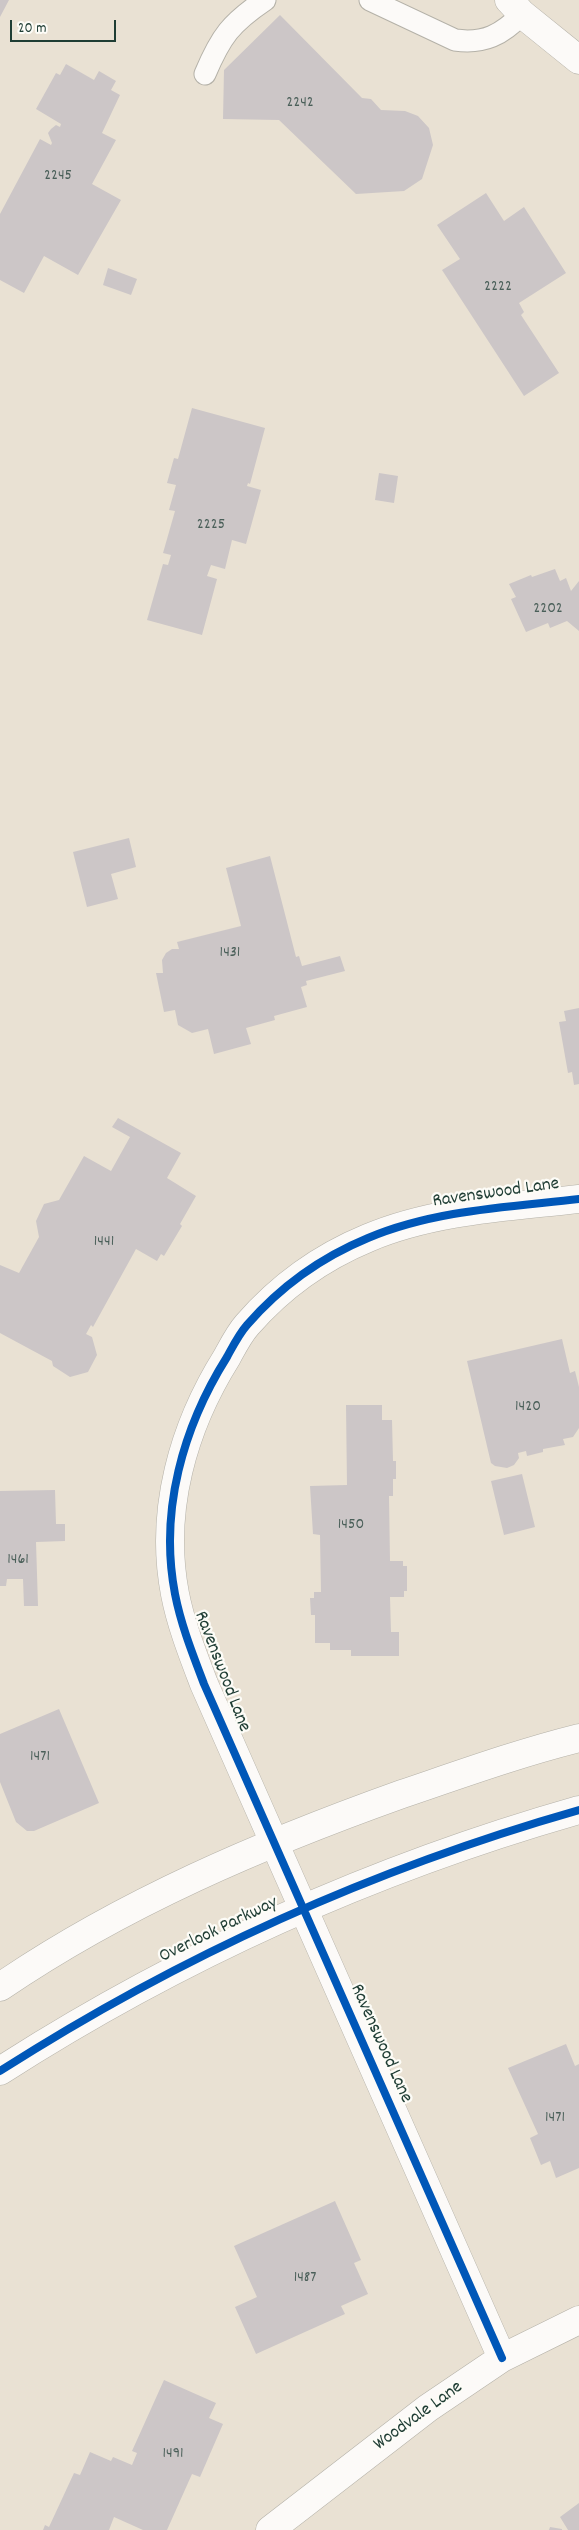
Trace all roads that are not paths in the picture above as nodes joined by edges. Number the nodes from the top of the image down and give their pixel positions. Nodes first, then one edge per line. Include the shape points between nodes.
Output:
1 (265, 0) edge
2 (370, 0) edge
3 (515, 7) edge
4 (579, 60) edge
5 (205, 74) dead end
6 (579, 1199) edge
7 (579, 1738) edge
8 (579, 1810) edge
9 (273, 1842) junction
10 (302, 1907) junction
11 (0, 1987) edge
12 (0, 2071) edge
13 (579, 2320) edge
14 (502, 2358) junction
15 (270, 2530) edge

1 - 5 lane via 243,15 218,43
2 - 3 lane via 455,40 469,42 496,36
3 - 4 street
6 - 9 street, Ravenswood Lane via 485,1210 406,1224 337,1253 306,1271 275,1296 246,1326 219,1368 196,1414 184,1443 172,1510 175,1594 204,1684
7 - 9 street via 484,1766
8 - 10 street, Overlook Parkway via 459,1846
9 - 10 street, Ravenswood Lane
9 - 11 street via 139,1905 27,1968
10 - 12 street, Overlook Parkway via 113,2002
10 - 14 street, Ravenswood Lane
13 - 14 street, Woodvale Lane
14 - 15 street, Woodvale Lane via 428,2408

